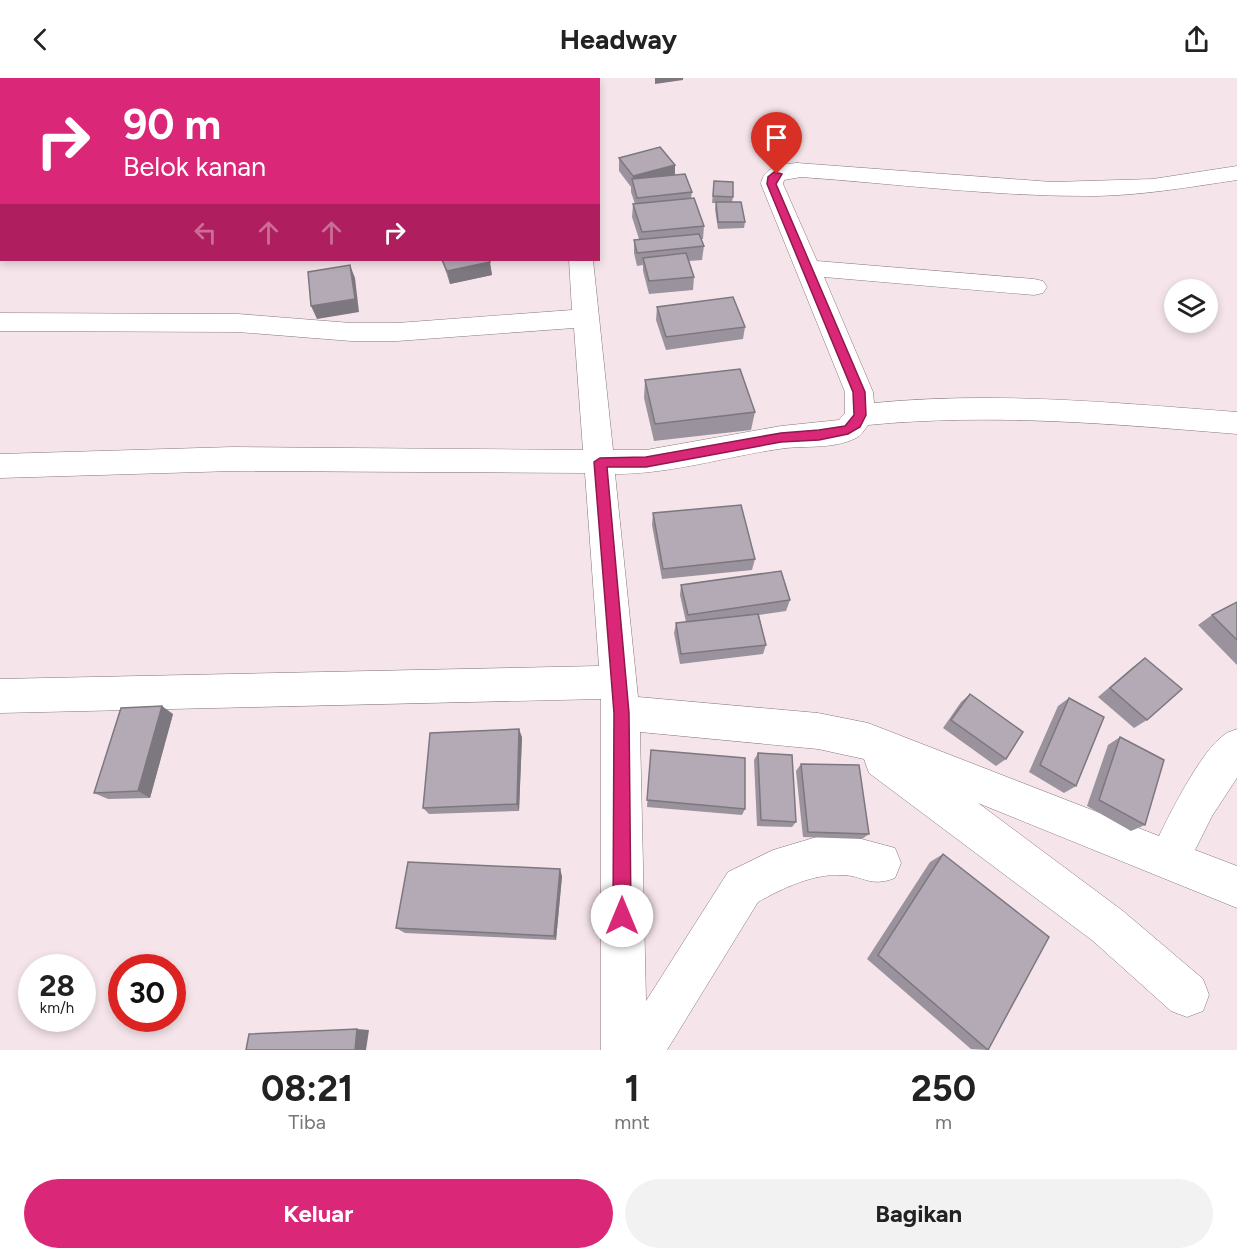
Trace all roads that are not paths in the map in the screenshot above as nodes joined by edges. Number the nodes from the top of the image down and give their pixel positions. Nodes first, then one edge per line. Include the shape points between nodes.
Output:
1 (1237, 173) edge
2 (580, 261) edge
3 (807, 268) junction
4 (1034, 286) dead end
5 (585, 318) junction
6 (0, 322) edge
7 (860, 415) junction
8 (1237, 423) edge
9 (600, 462) junction
10 (0, 466) edge
11 (0, 696) edge
12 (620, 697) junction
13 (852, 738) junction
14 (1237, 748) edge
15 (1168, 861) junction
16 (880, 863) dead end
17 (1237, 887) edge
18 (1187, 994) dead end
19 (624, 1050) edge
20 (641, 1050) edge

1 - 3 street via 1153,186 1052,189 790,170 773,177 772,184
2 - 5 street
3 - 4 street
3 - 7 street via 859,392
5 - 6 street via 398,332 238,323
5 - 9 street
7 - 8 street via 909,408 1021,407
7 - 9 street via 848,430 781,437 646,462
9 - 10 street via 232,459
9 - 12 street
11 - 12 street
12 - 13 street
12 - 19 street
13 - 15 street via 958,776
13 - 18 street via 1108,926
14 - 15 street via 1210,779
15 - 17 street
16 - 20 street via 843,854 820,856 773,871 743,887

